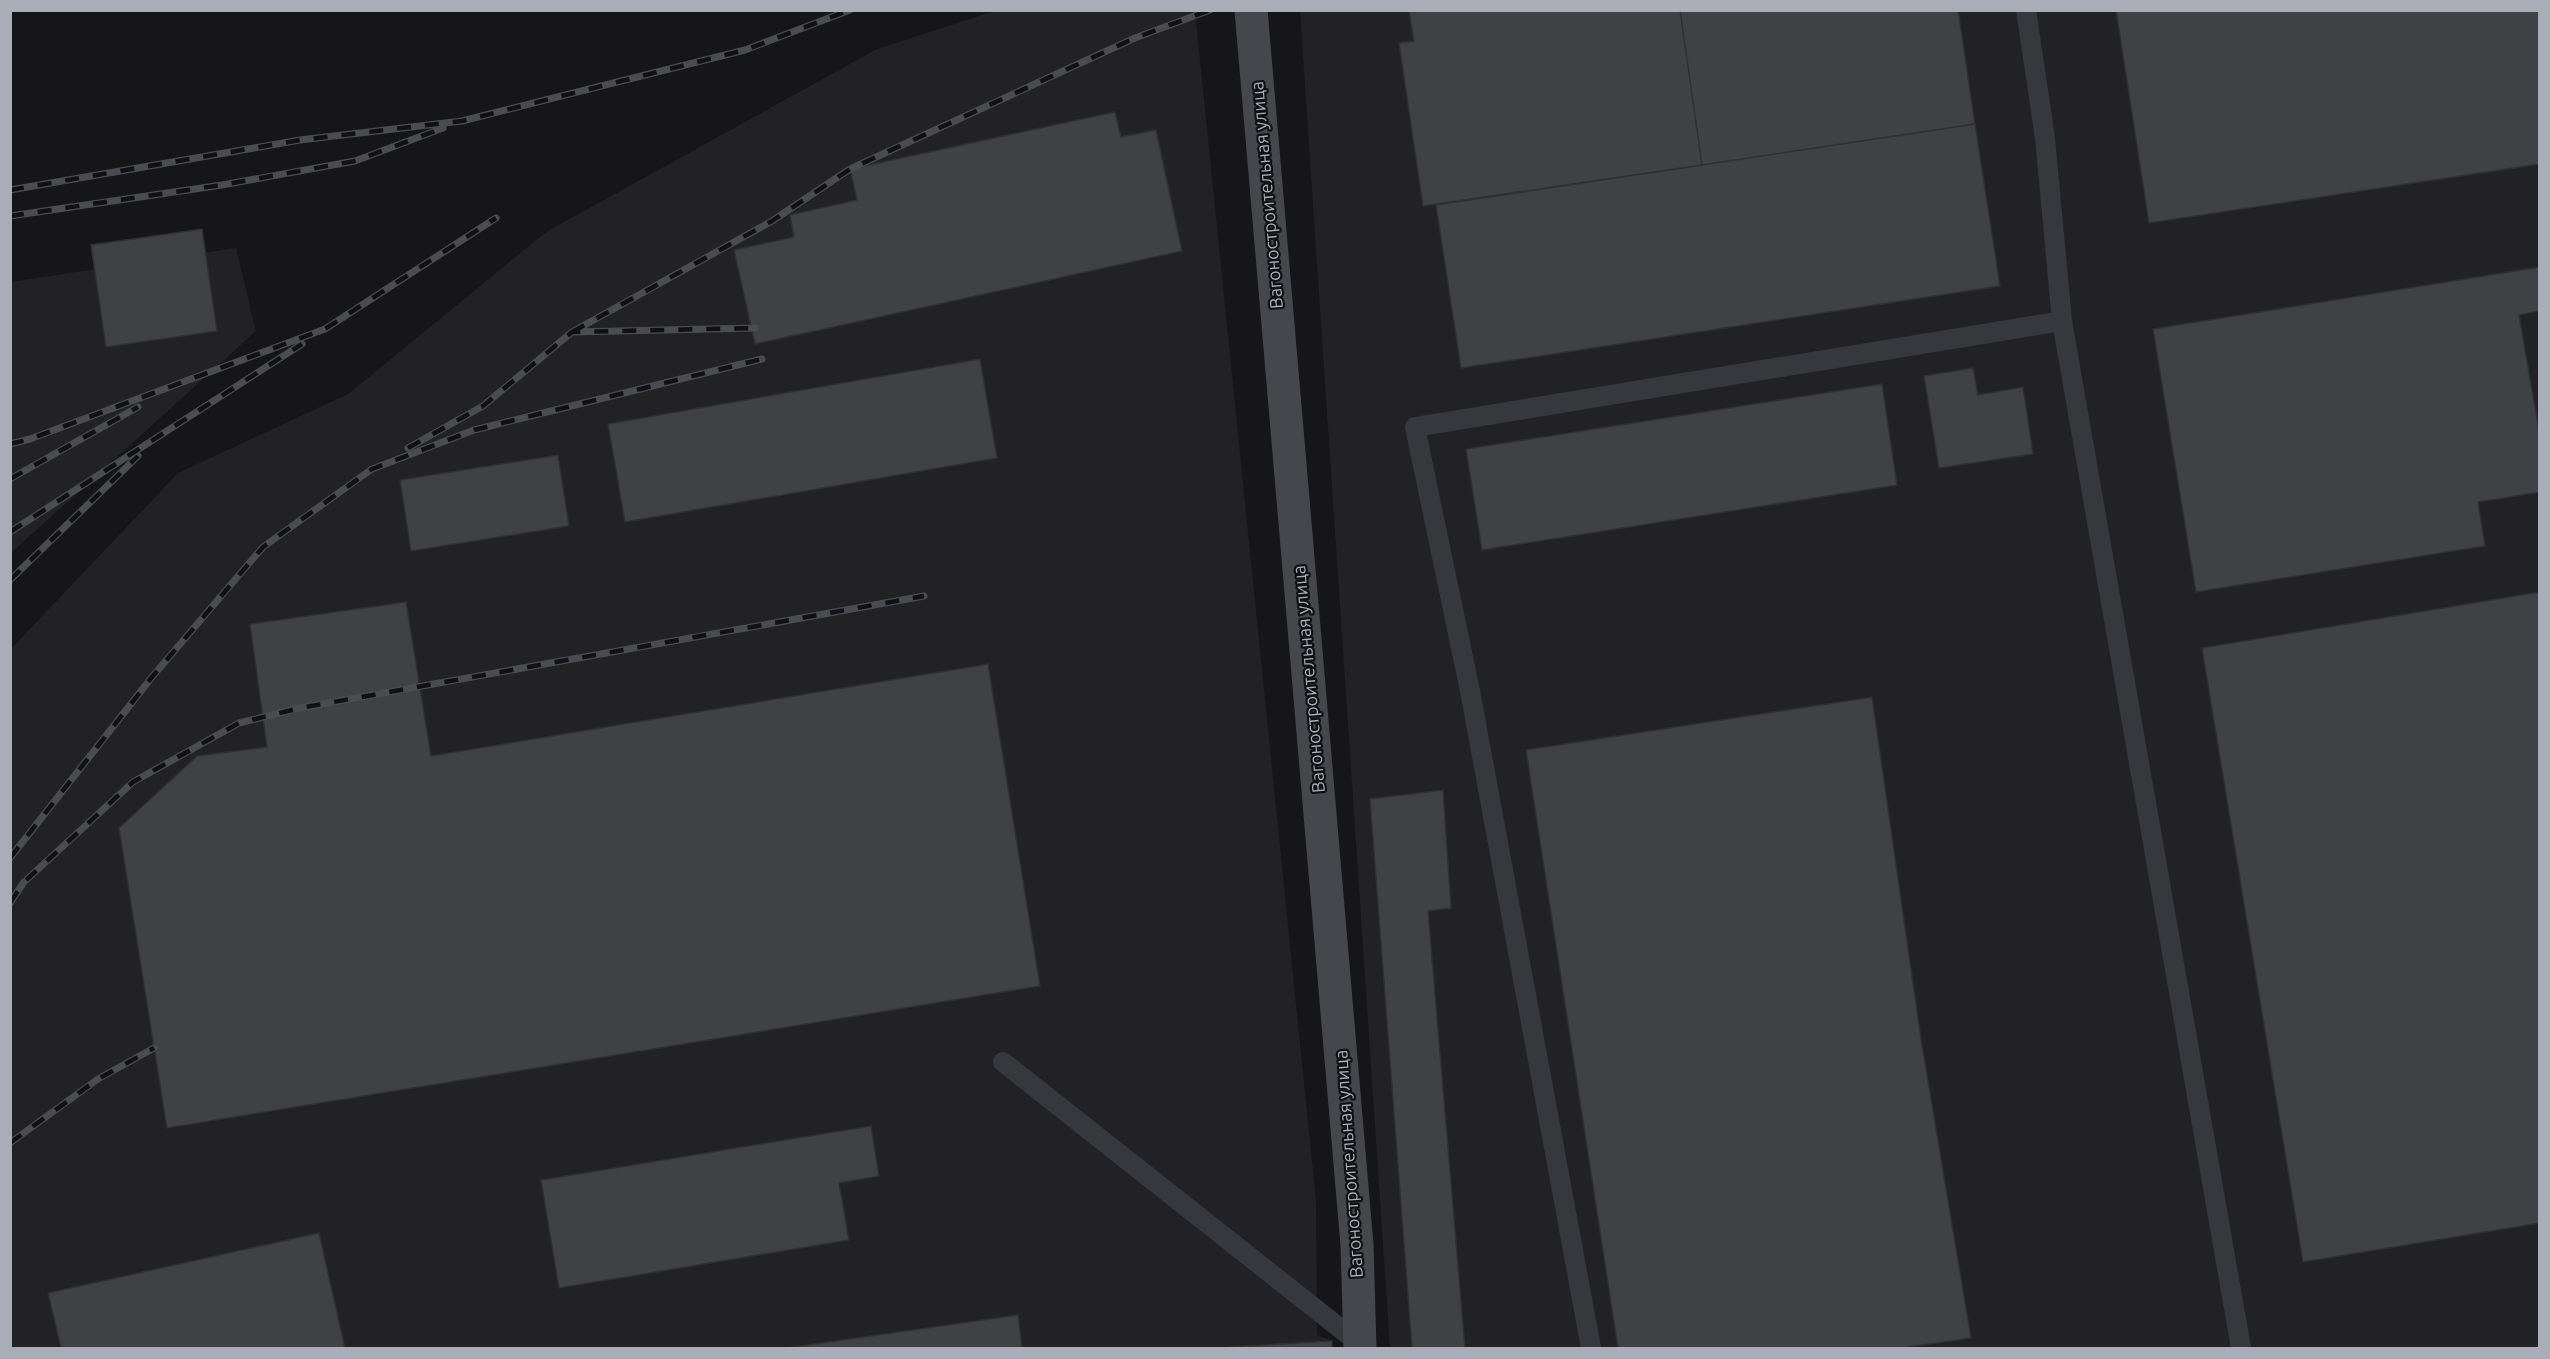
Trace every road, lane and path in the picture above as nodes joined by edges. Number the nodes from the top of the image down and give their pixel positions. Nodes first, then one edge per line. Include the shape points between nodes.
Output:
1 (1251, 10) edge
2 (2026, 10) edge
3 (2062, 321) junction
4 (1003, 1062) dead end
5 (1360, 1346) edge
6 (1591, 1348) edge
7 (2241, 1348) edge

1 - 5 main road, Вагоностроительная улица via 1357,1245
2 - 3 lane via 2045,138
3 - 6 lane via 1415,428 1470,691
3 - 7 lane
4 - 5 lane

